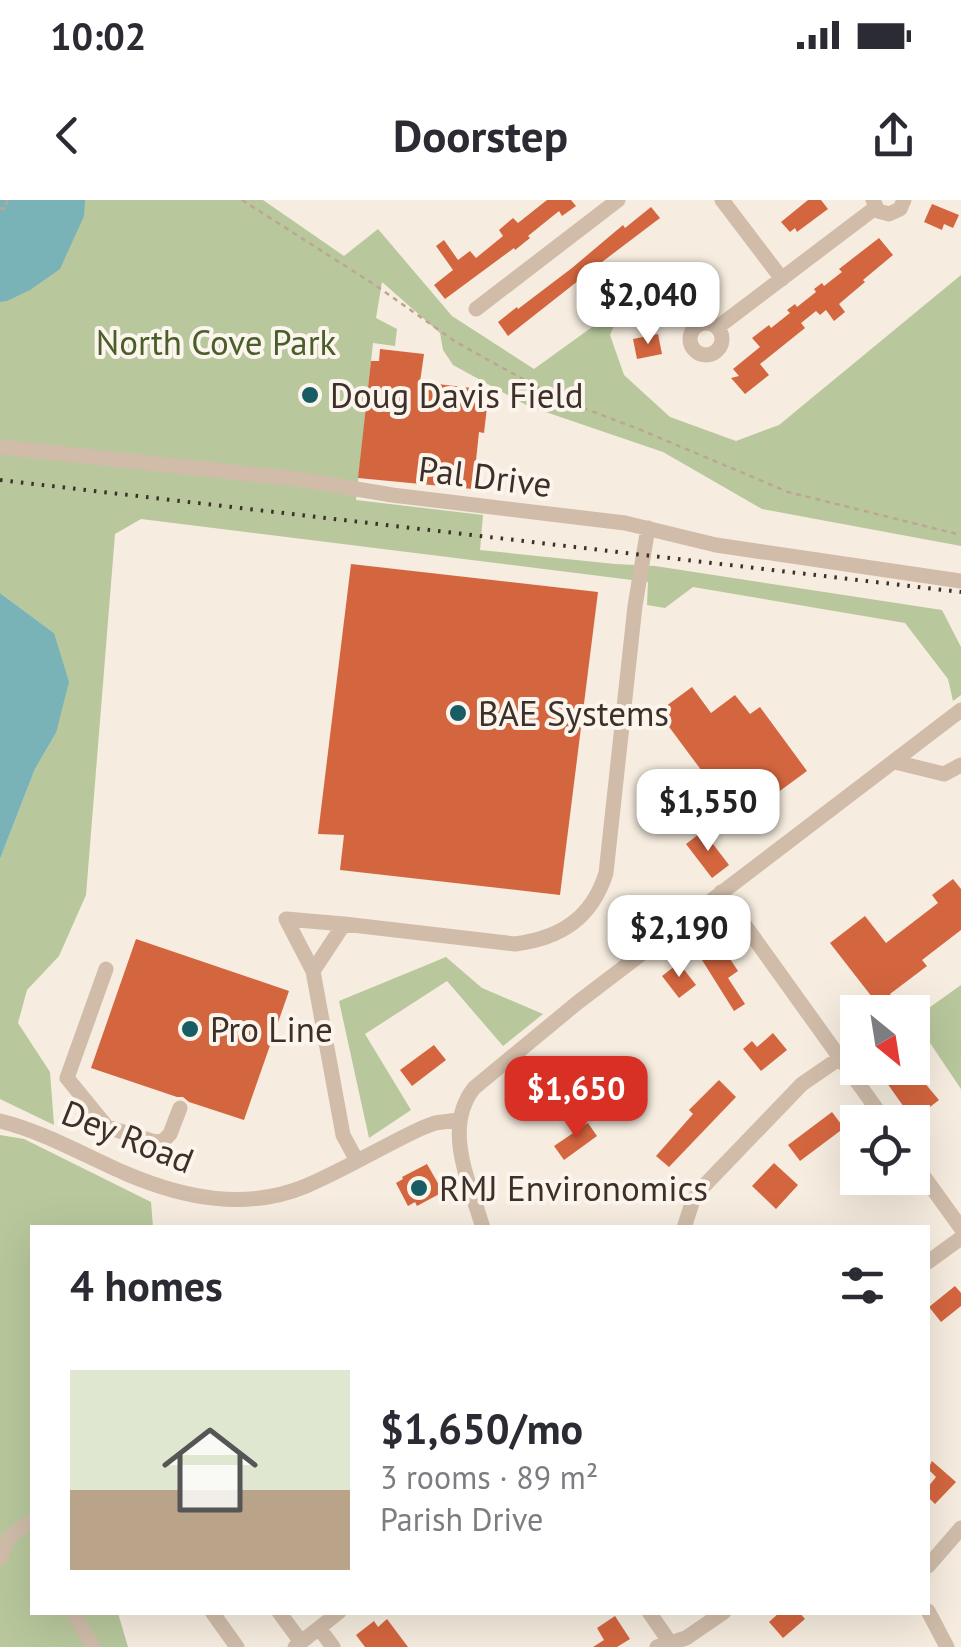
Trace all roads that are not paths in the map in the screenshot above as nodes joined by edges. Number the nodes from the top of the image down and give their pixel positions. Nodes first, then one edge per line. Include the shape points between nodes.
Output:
1 (618, 200) edge
2 (722, 200) edge
3 (904, 200) edge
4 (874, 204) edge
5 (782, 279) junction
6 (476, 309) dead end
7 (718, 328) dead end
8 (0, 447) edge
9 (648, 528) junction
10 (961, 581) edge
11 (961, 710) edge
12 (895, 762) junction
13 (961, 766) edge
14 (721, 892) junction
15 (344, 924) junction
16 (106, 969) dead end
17 (313, 971) junction
18 (840, 1058) joint
19 (180, 1108) dead end
20 (0, 1120) edge
21 (458, 1120) junction
22 (107, 1127) junction
23 (92, 1158) junction
24 (357, 1161) junction
25 (930, 1185) edge
26 (481, 1225) edge
27 (685, 1225) edge
28 (961, 1228) edge
29 (961, 1238) edge
30 (930, 1261) edge
31 (30, 1523) edge
32 (961, 1528) edge
33 (0, 1558) edge
34 (930, 1564) edge
35 (74, 1615) edge
36 (217, 1615) edge
37 (280, 1615) edge
38 (335, 1615) edge
39 (651, 1615) edge
40 (720, 1615) edge
41 (930, 1615) edge
42 (320, 1628) junction
43 (298, 1645) edge
44 (667, 1646) edge
45 (93, 1647) edge
46 (238, 1647) edge
47 (333, 1647) edge
48 (947, 1647) edge

1 - 6 street
2 - 5 street
3 - 4 street via 893,214
4 - 5 street
5 - 7 street
8 - 9 street, Pal Drive via 297,479
9 - 10 street, Pal Drive via 716,545
9 - 15 street via 606,873 595,902 564,929 516,944
11 - 12 street
12 - 13 street via 944,774
12 - 14 street
14 - 18 street
14 - 21 street via 484,1078
15 - 17 street
15 - 17 street via 286,919
16 - 22 street via 67,1078
17 - 24 street via 344,1136
18 - 27 street via 802,1084 700,1190
19 - 22 street via 164,1141
20 - 23 street, Dey Road
21 - 24 street, Dey Road via 422,1128
21 - 26 street
22 - 23 street
23 - 24 street, Dey Road via 179,1193 232,1200 282,1194
25 - 28 street
29 - 30 street
31 - 33 street via 10,1536
32 - 34 street
35 - 45 street
36 - 46 street
37 - 43 street
38 - 42 street
39 - 44 street
40 - 44 street
41 - 48 street
42 - 43 street
42 - 47 street

